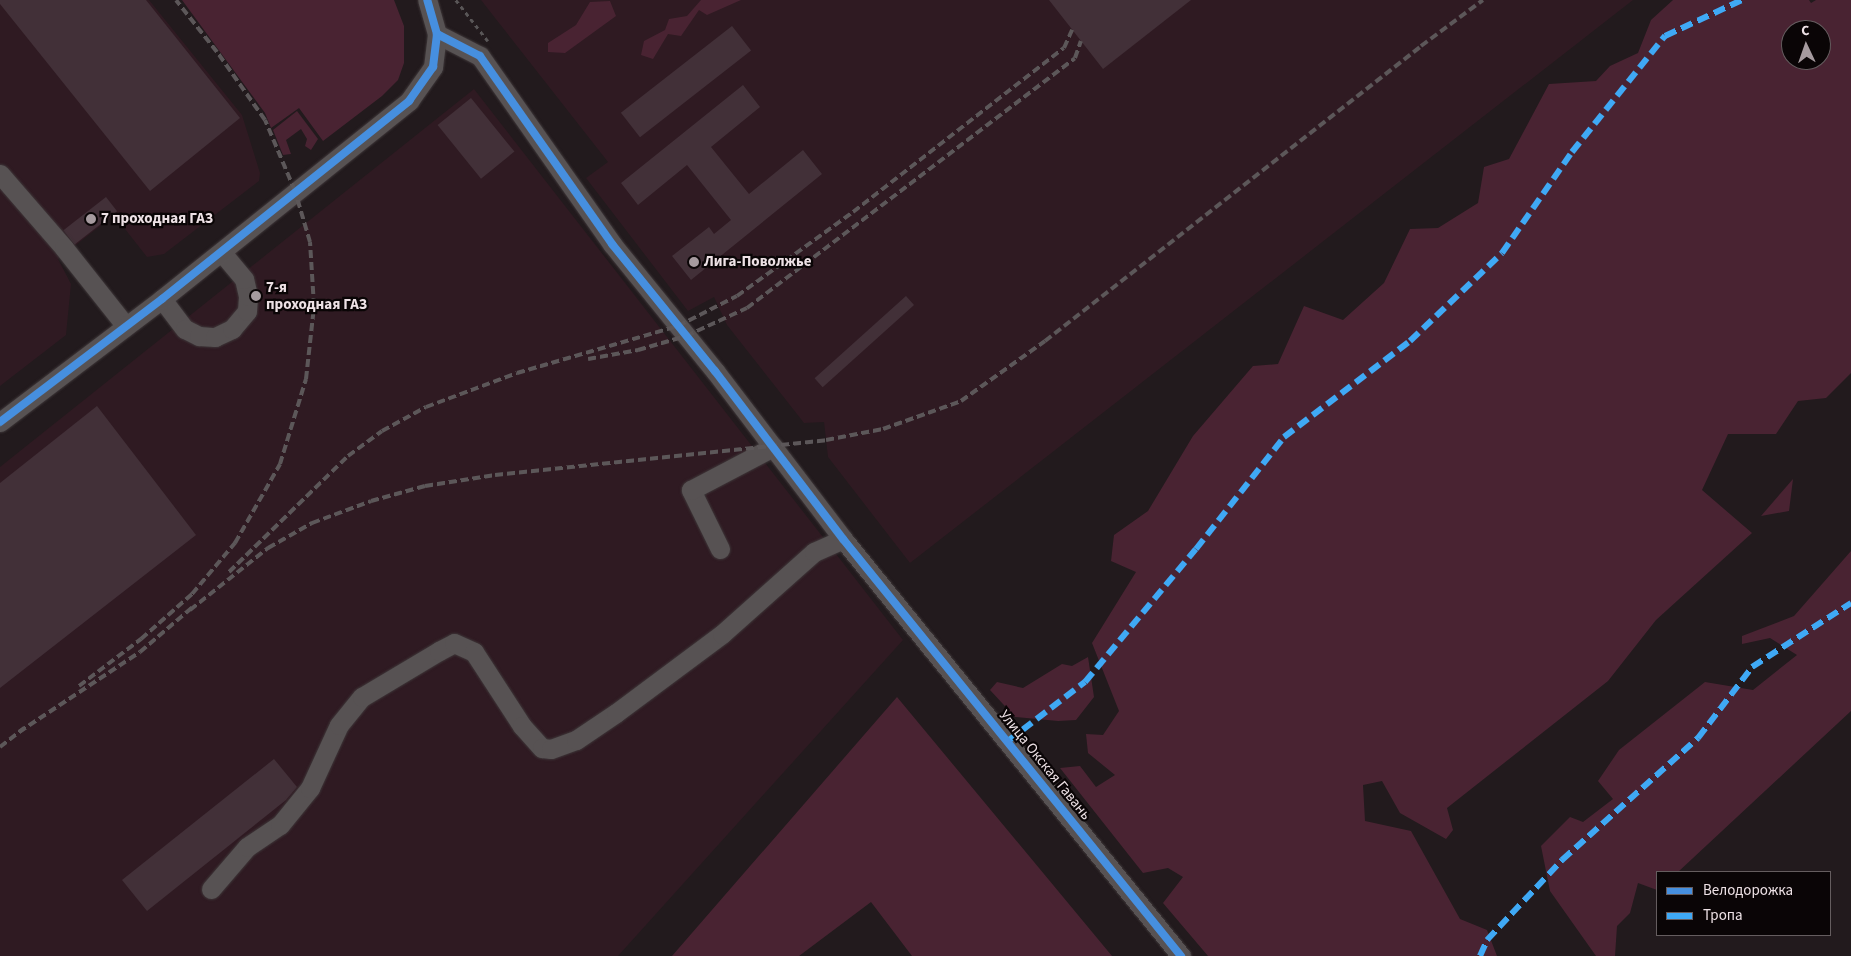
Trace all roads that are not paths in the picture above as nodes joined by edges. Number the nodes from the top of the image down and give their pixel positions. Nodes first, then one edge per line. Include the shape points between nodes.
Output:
1 (427, 0) edge
2 (437, 34) junction
3 (0, 174) edge
4 (220, 252) junction
5 (162, 299) junction
6 (125, 325) junction
7 (0, 422) edge
8 (773, 447) junction
9 (843, 539) junction
10 (720, 549) dead end
11 (211, 889) dead end
12 (1181, 956) edge

1 - 2 street
2 - 4 street via 433,67 409,102
2 - 8 street, Улица Окская Гавань via 480,56 612,244
3 - 6 street
4 - 5 street
4 - 5 street via 244,279 248,296 247,311 232,329 216,338 199,336 185,329
5 - 6 street
6 - 7 street
8 - 9 street, Улица Окская Гавань
8 - 10 street via 691,490
9 - 11 street via 814,552 722,634 616,713 576,740 551,749 542,748 522,726 474,652 454,643 439,651 362,696 339,725 310,788 280,825 248,847
9 - 12 street, Улица Окская Гавань

